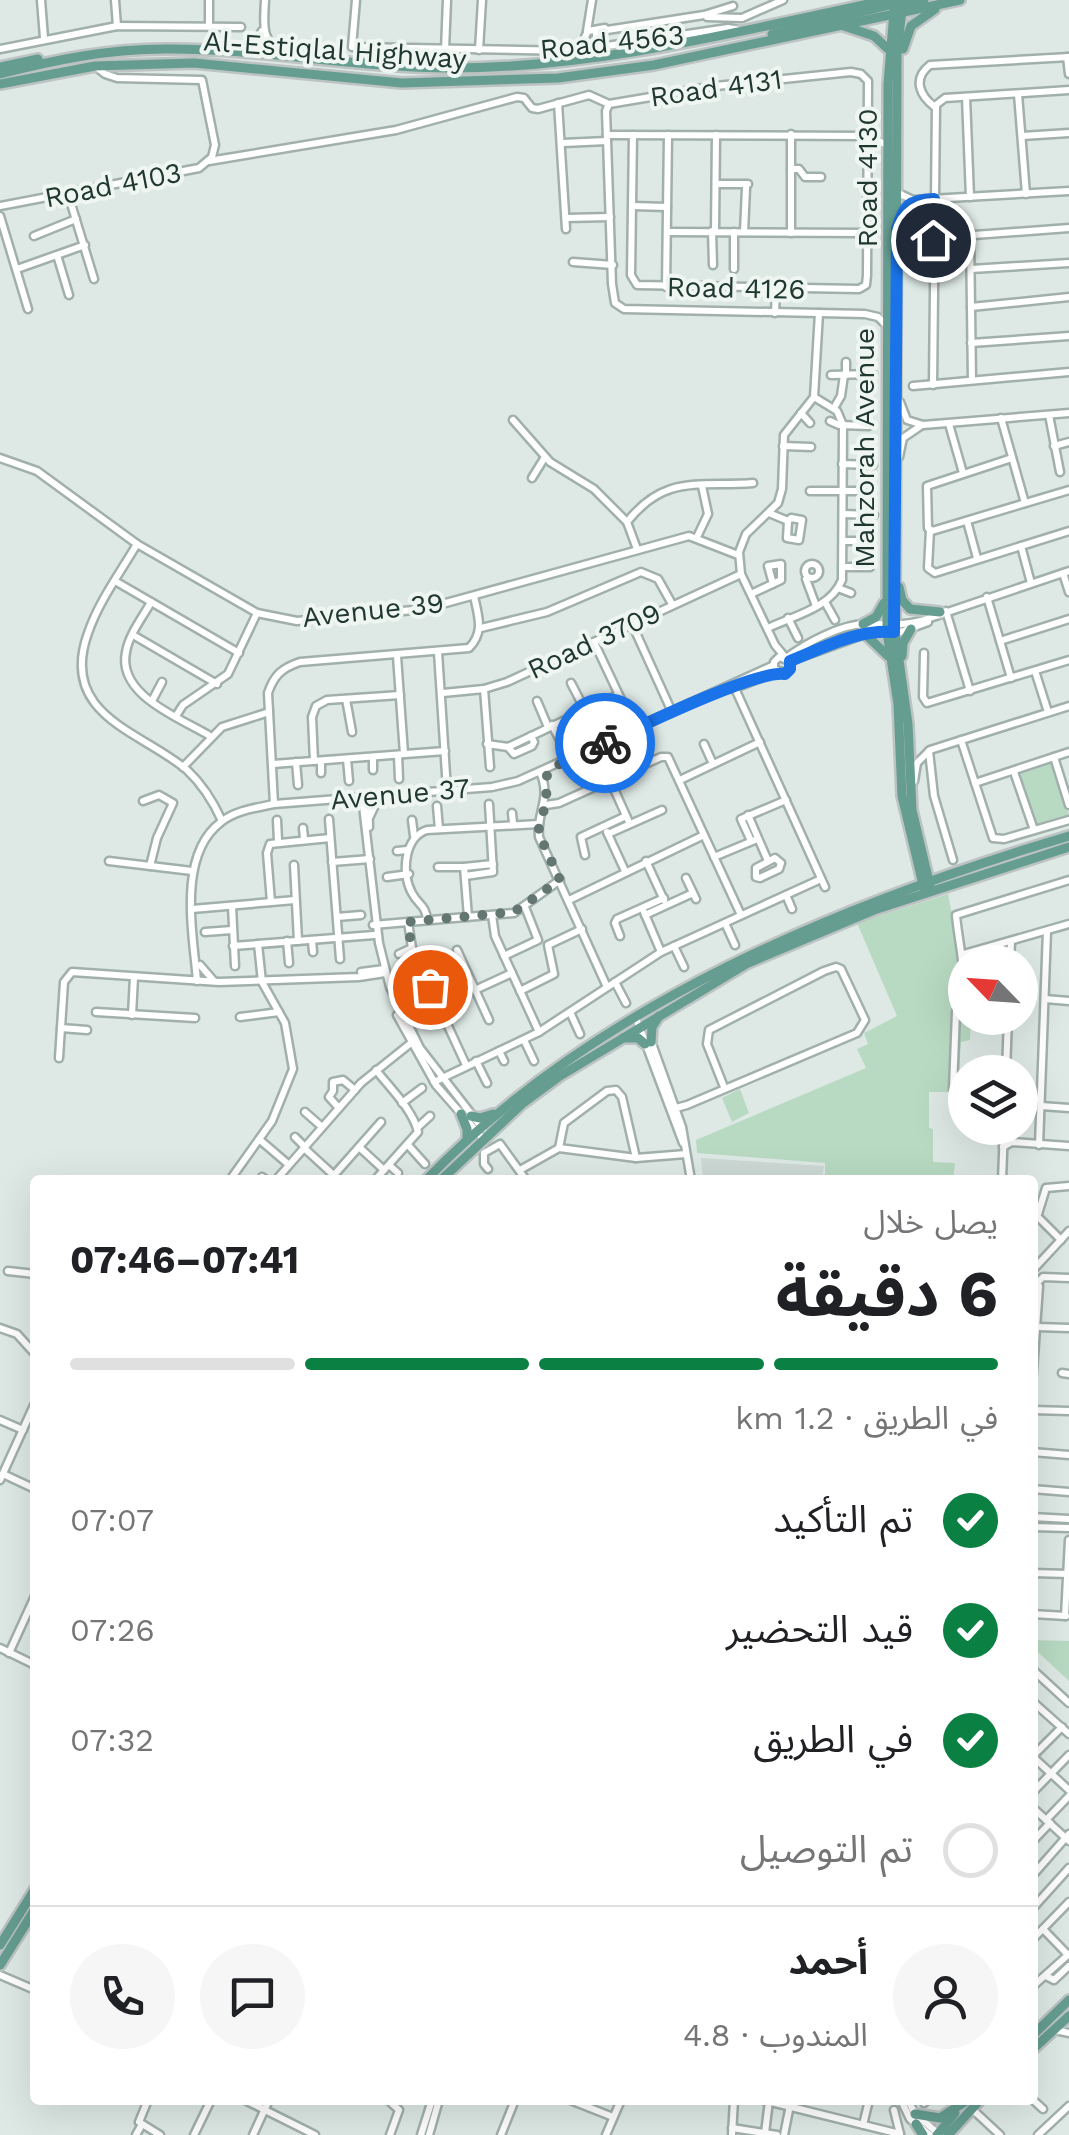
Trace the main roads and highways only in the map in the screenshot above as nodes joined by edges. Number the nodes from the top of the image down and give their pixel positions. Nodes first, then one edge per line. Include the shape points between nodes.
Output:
1 (867, 0) edge
2 (924, 0) edge
3 (960, 0) edge
4 (945, 4) junction
5 (897, 5) edge
6 (856, 6) junction
7 (838, 24) junction
8 (757, 42) junction
9 (889, 52) junction
10 (0, 70) edge
11 (897, 72) junction
12 (0, 86) edge
13 (896, 574) junction
14 (886, 590) junction
15 (943, 612) road end
16 (891, 628) junction
17 (911, 629) road end
18 (890, 659) junction
19 (900, 674) junction
20 (1069, 836) edge
21 (1069, 847) edge
22 (918, 853) junction
23 (954, 865) junction
24 (927, 887) junction
25 (898, 892) junction
26 (660, 1014) junction
27 (641, 1021) junction
28 (620, 1038) junction
29 (500, 1110) junction
30 (482, 1134) junction
31 (467, 1140) junction
32 (431, 1175) edge
33 (443, 1175) edge
34 (30, 1897) edge
35 (30, 1917) edge
36 (0, 1945) edge
37 (0, 1965) edge
38 (1069, 2000) edge
39 (1069, 2016) edge
40 (1038, 2030) edge
41 (1038, 2045) edge
42 (964, 2105) edge
43 (966, 2105) edge
44 (936, 2135) edge

1 - 6 main road
2 - 5 main road
3 - 4 main road, Al-Estiqlal Highway
4 - 5 main road, Al-Estiqlal Highway
4 - 11 main road via 911,26
5 - 6 main road, Al-Estiqlal Highway
5 - 7 main road, Al-Estiqlal Highway
5 - 8 main road
5 - 9 main road, Mahzorah Avenue
5 - 11 main road, Mahzorah Avenue
6 - 10 main road, Al-Estiqlal Highway via 612,55 516,65 378,66 161,48
7 - 8 main road, Al-Estiqlal Highway
7 - 9 main road via 874,36
8 - 12 main road, Al-Estiqlal Highway via 654,65 506,82 402,83 194,63 95,66
9 - 14 main road, Mahzorah Avenue
11 - 13 main road, Mahzorah Avenue
13 - 15 main road via 908,607
13 - 16 main road, Mahzorah Avenue
14 - 16 main road, Mahzorah Avenue
14 - 18 main road via 878,615 864,629
16 - 18 main road, Mahzorah Avenue
16 - 19 main road, Mahzorah Avenue
17 - 19 main road via 902,643
18 - 22 main road, Mahzorah Avenue via 902,796
19 - 22 main road, Mahzorah Avenue
20 - 23 main road
21 - 24 main road
22 - 23 main road via 936,870
22 - 24 main road, Mahzorah Avenue
22 - 25 main road
23 - 24 main road
24 - 25 main road
24 - 26 main road via 748,963
25 - 27 main road via 744,959
26 - 27 main road
26 - 28 main road via 648,1043
27 - 28 main road
27 - 29 main road via 554,1069
28 - 30 main road
29 - 30 main road
29 - 31 main road via 483,1118 466,1114
30 - 31 main road
30 - 33 main road
31 - 32 main road
34 - 36 main road
35 - 37 main road
38 - 40 main road
39 - 41 main road
42 - 44 main road via 940,2118 916,2119
43 - 44 main road

